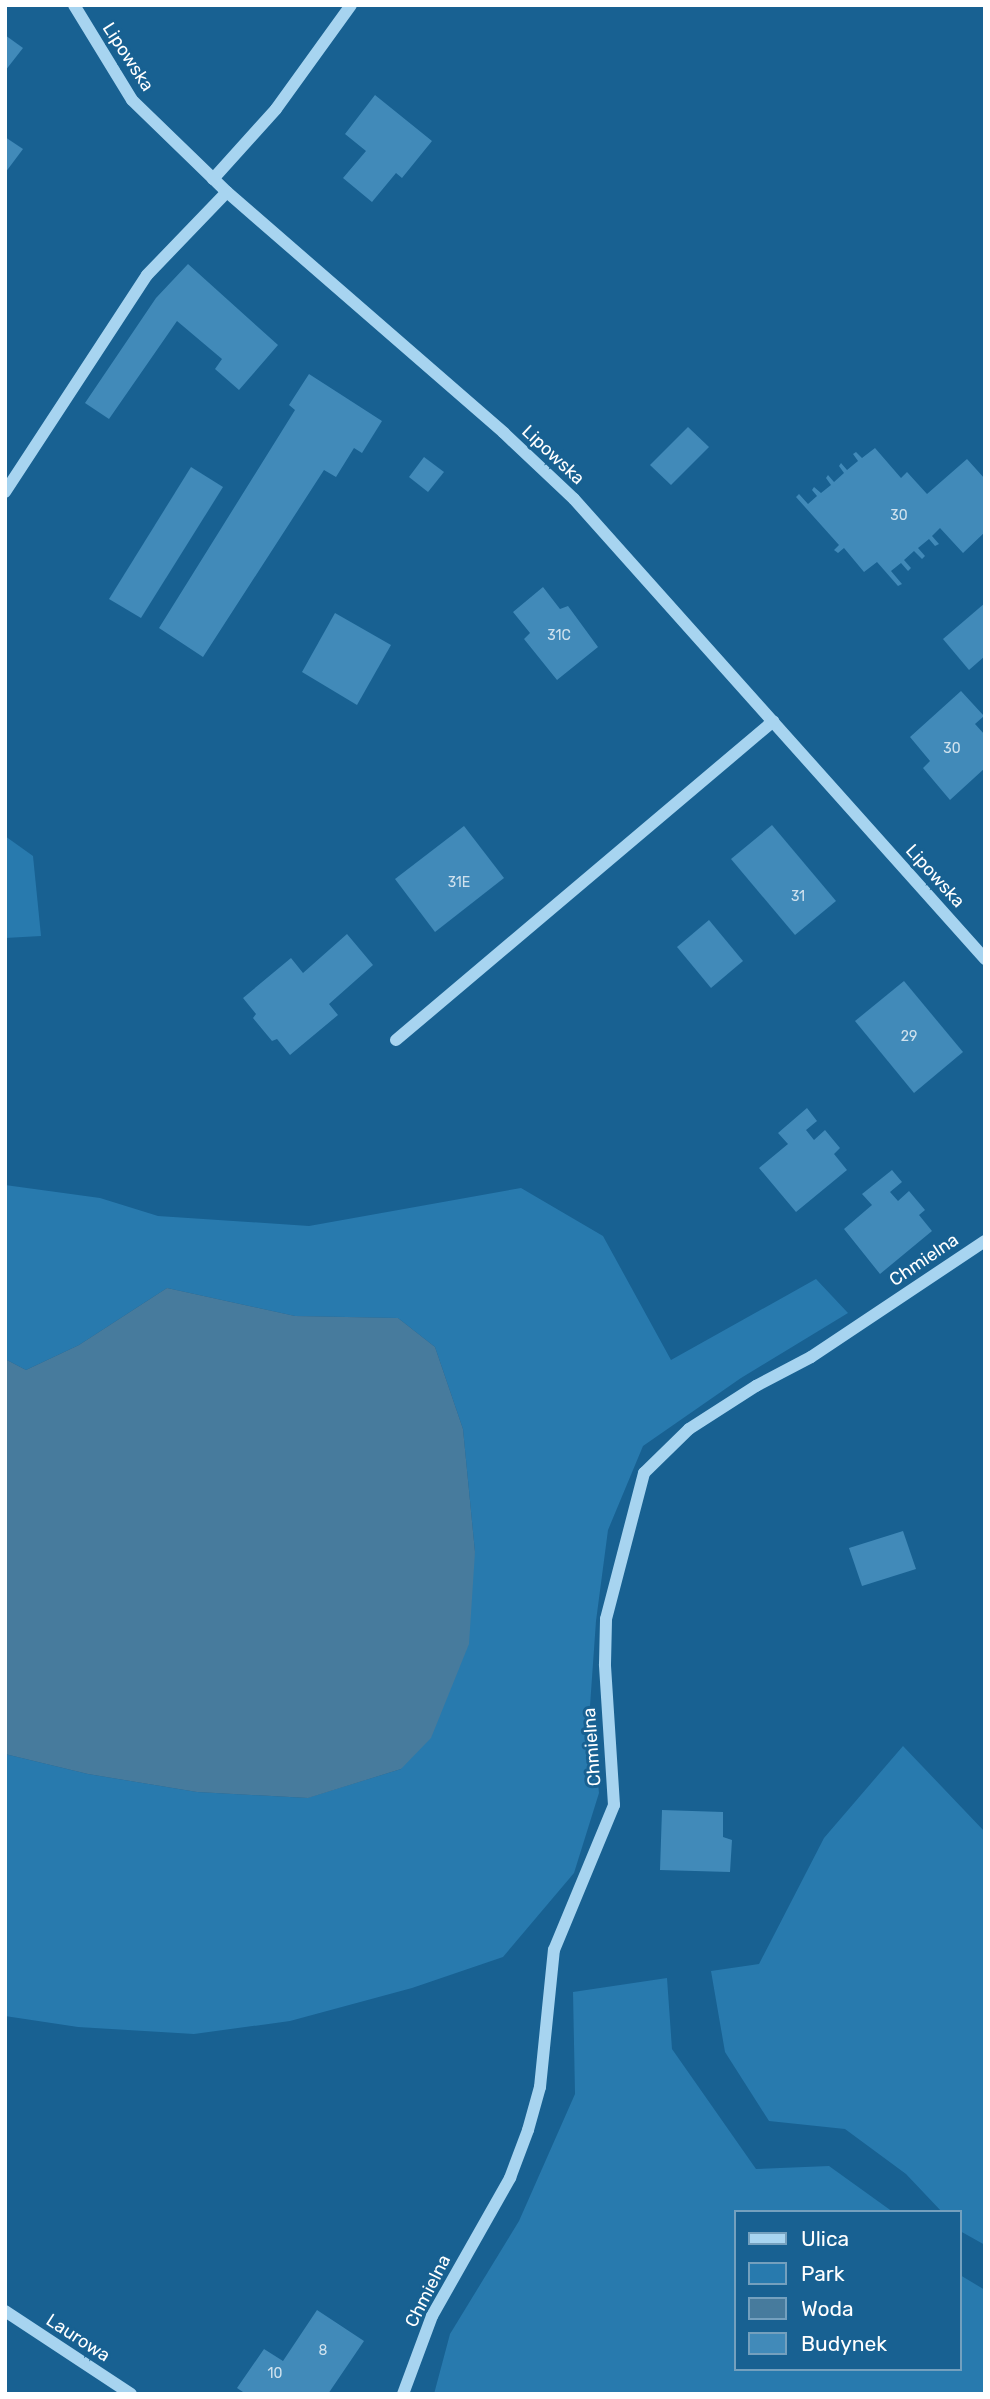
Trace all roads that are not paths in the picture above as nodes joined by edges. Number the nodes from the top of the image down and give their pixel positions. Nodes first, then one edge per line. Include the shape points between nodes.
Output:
1 (74, 5) edge
2 (351, 5) edge
3 (213, 179) junction
4 (227, 192) junction
5 (5, 492) edge
6 (773, 722) junction
7 (985, 959) edge
8 (396, 1040) dead end
9 (985, 1241) edge
10 (5, 2312) edge
11 (131, 2394) edge
12 (403, 2394) edge

1 - 3 street, Lipowska via 132,100
2 - 3 street via 276,109
3 - 4 street, Lipowska
4 - 5 street via 147,275
4 - 6 street, Lipowska via 574,499
6 - 7 street, Lipowska
6 - 8 street
9 - 12 street, Chmielna via 811,1357 689,1429 644,1473 606,1619 614,1805 554,1950 540,2087 510,2178 432,2316
10 - 11 street, Laurowa

